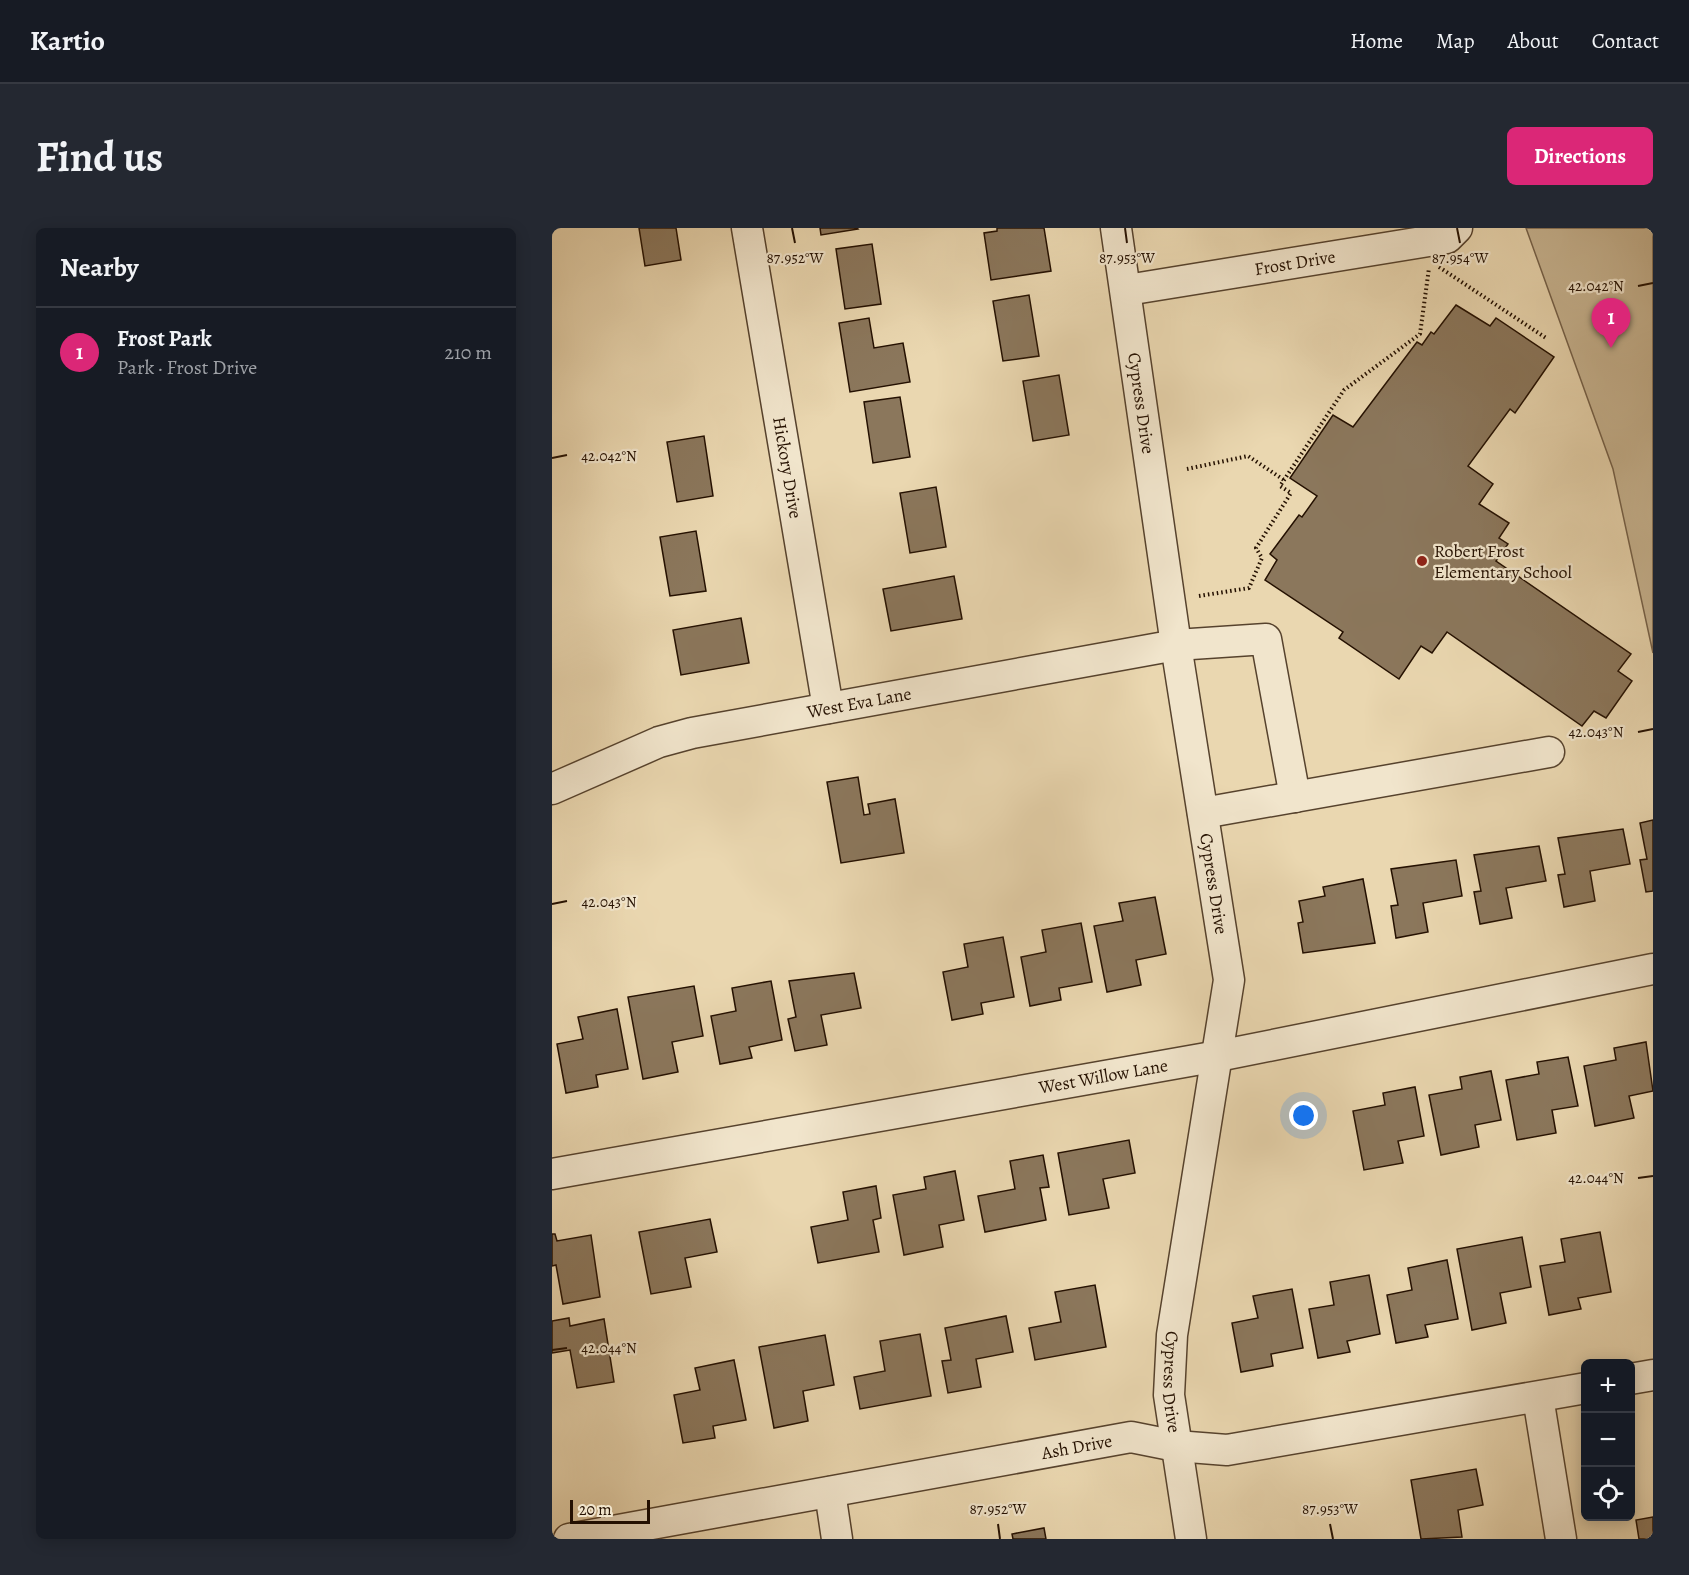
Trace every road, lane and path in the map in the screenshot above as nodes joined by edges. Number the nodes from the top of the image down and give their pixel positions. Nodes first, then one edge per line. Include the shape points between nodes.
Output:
1 (747, 228) edge
2 (1116, 228) edge
3 (1457, 228) edge
4 (1127, 290) junction
5 (1546, 338) dead end
6 (1187, 469) dead end
7 (1284, 480) junction
8 (1200, 596) dead end
9 (1176, 645) junction
10 (828, 708) junction
11 (1549, 752) dead end
12 (552, 789) edge
13 (1295, 797) junction
14 (1203, 813) junction
15 (1653, 969) edge
16 (1218, 1056) junction
17 (552, 1174) edge
18 (1653, 1375) edge
19 (1635, 1378) edge
20 (1581, 1389) edge
21 (1538, 1397) junction
22 (1176, 1446) junction
23 (830, 1492) junction
24 (569, 1539) edge
25 (837, 1539) edge
26 (1191, 1539) edge
27 (1561, 1539) edge

1 - 10 street, Hickory Drive
2 - 4 street, Cypress Drive
3 - 4 street, Frost Drive via 1447,238
4 - 9 street, Cypress Drive
5 - 7 path via 1436,265 1428,268 1420,334 1344,390
6 - 7 path via 1248,456
7 - 8 path via 1280,486 1291,493 1256,548 1262,558 1249,588
9 - 10 street, West Eva Lane
9 - 13 street, West Eva Lane via 1266,639
9 - 14 street, Cypress Drive
10 - 12 street, West Eva Lane via 658,742
11 - 13 street
13 - 14 street
14 - 16 street, Cypress Drive via 1229,980
15 - 16 street, West Willow Lane
16 - 17 street, West Willow Lane
16 - 22 street, Cypress Drive via 1172,1335 1169,1395
18 - 19 street
20 - 21 street, Ash Drive
21 - 22 street, Ash Drive via 1227,1450
21 - 27 street
22 - 23 street, Ash Drive via 1131,1437
22 - 26 street, Cypress Drive
23 - 24 street, Ash Drive
23 - 25 street

